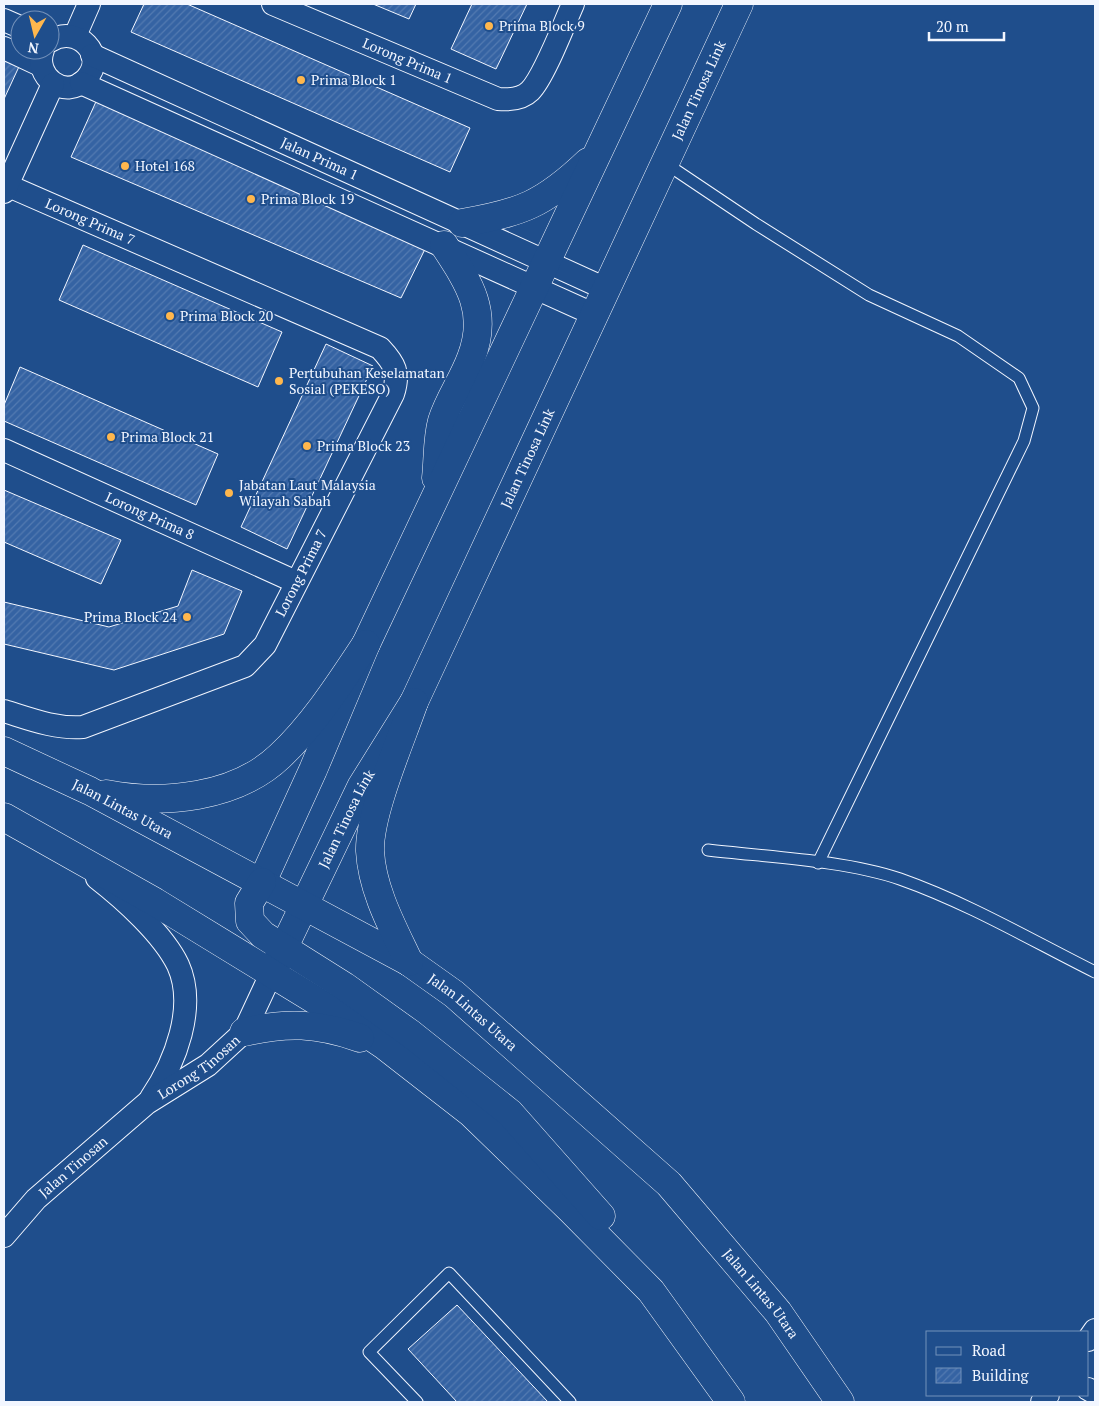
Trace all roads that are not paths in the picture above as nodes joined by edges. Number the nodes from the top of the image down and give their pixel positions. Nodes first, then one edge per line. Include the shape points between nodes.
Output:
1 (89, 4) edge
2 (273, 4) edge
3 (573, 4) edge
4 (668, 4) edge
5 (739, 4) edge
6 (60, 36) edge
7 (75, 36) junction
8 (92, 55) junction
9 (43, 60) edge
10 (81, 83) junction
11 (53, 84) junction
12 (599, 152) junction
13 (665, 163) junction
14 (5, 187) edge
15 (462, 223) junction
16 (444, 245) junction
17 (546, 261) junction
18 (534, 287) junction
19 (606, 289) junction
20 (593, 314) junction
21 (4, 450) edge
22 (435, 495) junction
23 (296, 582) junction
24 (366, 644) junction
25 (414, 702) junction
26 (4, 711) edge
27 (4, 751) edge
28 (90, 791) junction
29 (4, 817) edge
30 (59, 848) junction
31 (708, 850) dead end
32 (818, 863) junction
33 (262, 882) junction
34 (304, 905) junction
35 (284, 949) junction
36 (409, 962) junction
37 (1095, 972) edge
38 (271, 974) junction
39 (244, 1032) junction
40 (384, 1046) junction
41 (148, 1103) junction
42 (4, 1236) edge
43 (651, 1291) junction
44 (417, 1402) edge
45 (570, 1402) edge
46 (732, 1402) edge
47 (840, 1402) edge

1 - 7 street
2 - 3 street, Lorong Prima 1 via 498,99 509,100 530,91 538,80
4 - 12 main road
5 - 13 main road, Jalan Tinosa Link
6 - 7 street
7 - 8 street via 89,47
8 - 10 street via 91,71
8 - 15 street, Jalan Prima 1
9 - 11 street via 47,79
10 - 11 street via 67,87
10 - 16 street, Jalan Prima 1
11 - 14 street
12 - 15 main road via 563,186 530,206
12 - 17 main road
13 - 19 main road, Jalan Tinosa Link
13 - 32 lane via 869,295 958,336 1020,378 1033,408 1024,441
14 - 23 street, Lorong Prima 7 via 380,348 390,359 397,369 398,381 393,394
15 - 17 street, Jalan Prima 1
16 - 18 street, Jalan Prima 1
16 - 22 main road via 472,290 479,316 472,358 443,420
17 - 18 main road
17 - 19 street, Jalan Prima 1
18 - 20 street, Jalan Prima 1
18 - 22 main road
19 - 20 main road, Jalan Tinosa Link
20 - 25 main road, Jalan Tinosa Link
21 - 23 street, Lorong Prima 8
22 - 24 main road
23 - 26 street, Lorong Prima 7 via 264,645 245,666 83,727 52,726
24 - 28 main road via 323,707 280,756 257,774 199,795 129,798
24 - 33 main road
25 - 34 main road, Jalan Tinosa Link via 361,787
25 - 36 main road via 374,822 370,851 378,890
27 - 28 main road, Jalan Lintas Utara
28 - 33 main road, Jalan Lintas Utara
29 - 30 main road
30 - 38 main road via 155,902
30 - 41 street via 103,882 159,936 178,965 186,1000 181,1034 163,1081
31 - 32 lane
32 - 37 lane via 898,878 943,896
33 - 34 main road, Jalan Lintas Utara
33 - 35 main road via 249,903 250,920 263,935
34 - 35 main road
34 - 36 main road, Jalan Lintas Utara
35 - 38 main road
35 - 43 main road via 344,986 411,1034 510,1113 611,1227
36 - 47 main road, Jalan Lintas Utara via 454,994 669,1184 778,1312
38 - 39 street, Lorong Tinosan
38 - 40 main road via 333,1010
39 - 40 main road via 296,1023 332,1029
39 - 41 street, Lorong Tinosan via 208,1065
40 - 43 main road via 471,1113
41 - 42 street, Jalan Tinosan via 36,1199
43 - 46 main road
44 - 45 lane via 370,1352 449,1272

